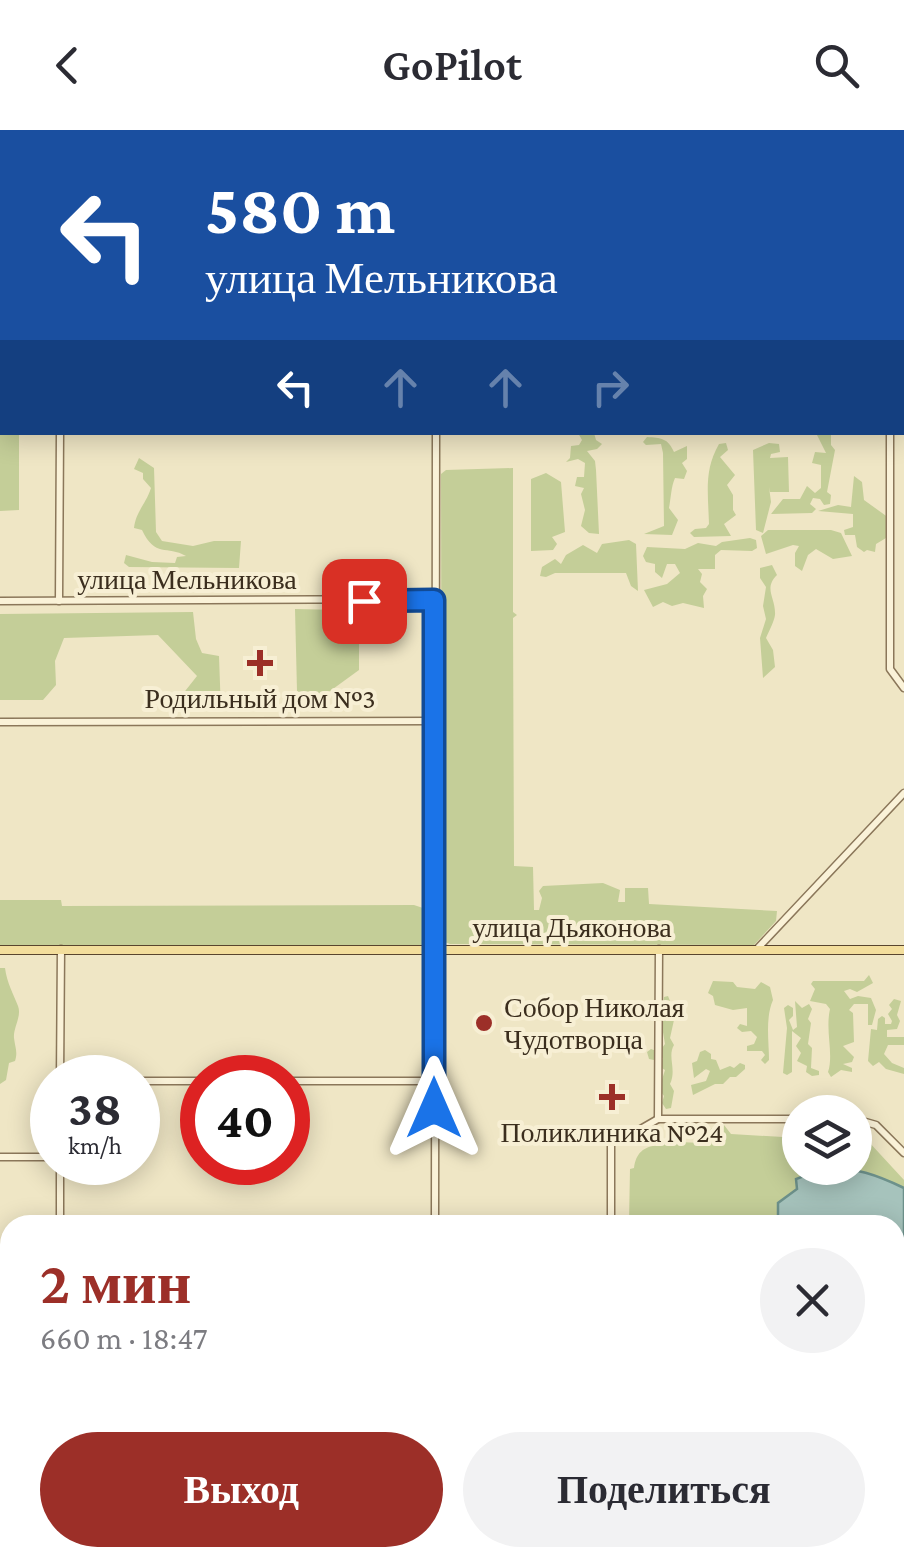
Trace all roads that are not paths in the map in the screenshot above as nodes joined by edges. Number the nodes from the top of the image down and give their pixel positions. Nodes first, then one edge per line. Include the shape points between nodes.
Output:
1 (60, 435) edge
2 (436, 435) edge
3 (890, 435) edge
4 (434, 600) junction
5 (0, 602) edge
6 (59, 602) junction
7 (904, 688) edge
8 (435, 720) junction
9 (0, 722) edge
10 (904, 793) edge
11 (61, 949) junction
12 (659, 949) junction
13 (757, 949) junction
14 (0, 950) edge
15 (434, 950) junction
16 (904, 950) edge
17 (60, 1055) edge
18 (310, 1081) edge
19 (434, 1081) junction
20 (658, 1119) junction
21 (782, 1119) edge
22 (872, 1124) edge
23 (904, 1153) edge
24 (0, 1157) edge
25 (30, 1157) edge
26 (60, 1185) edge
27 (60, 1215) edge
28 (434, 1215) edge
29 (611, 1215) edge

1 - 6 street
2 - 4 street
3 - 7 street via 890,669
4 - 6 street, улица Мельникова
4 - 8 street
5 - 6 street, улица Мельникова
8 - 9 street
8 - 15 street
10 - 13 street
11 - 14 main road, улица Дьяконова
11 - 15 main road, улица Дьяконова
11 - 17 street
12 - 13 main road, улица Дьяконова
12 - 15 main road, улица Дьяконова
12 - 20 street
13 - 16 main road, улица Дьяконова
15 - 19 street
18 - 19 street
19 - 28 street
20 - 21 street
20 - 29 street via 632,1134 612,1134
22 - 23 street
24 - 25 street
26 - 27 street

